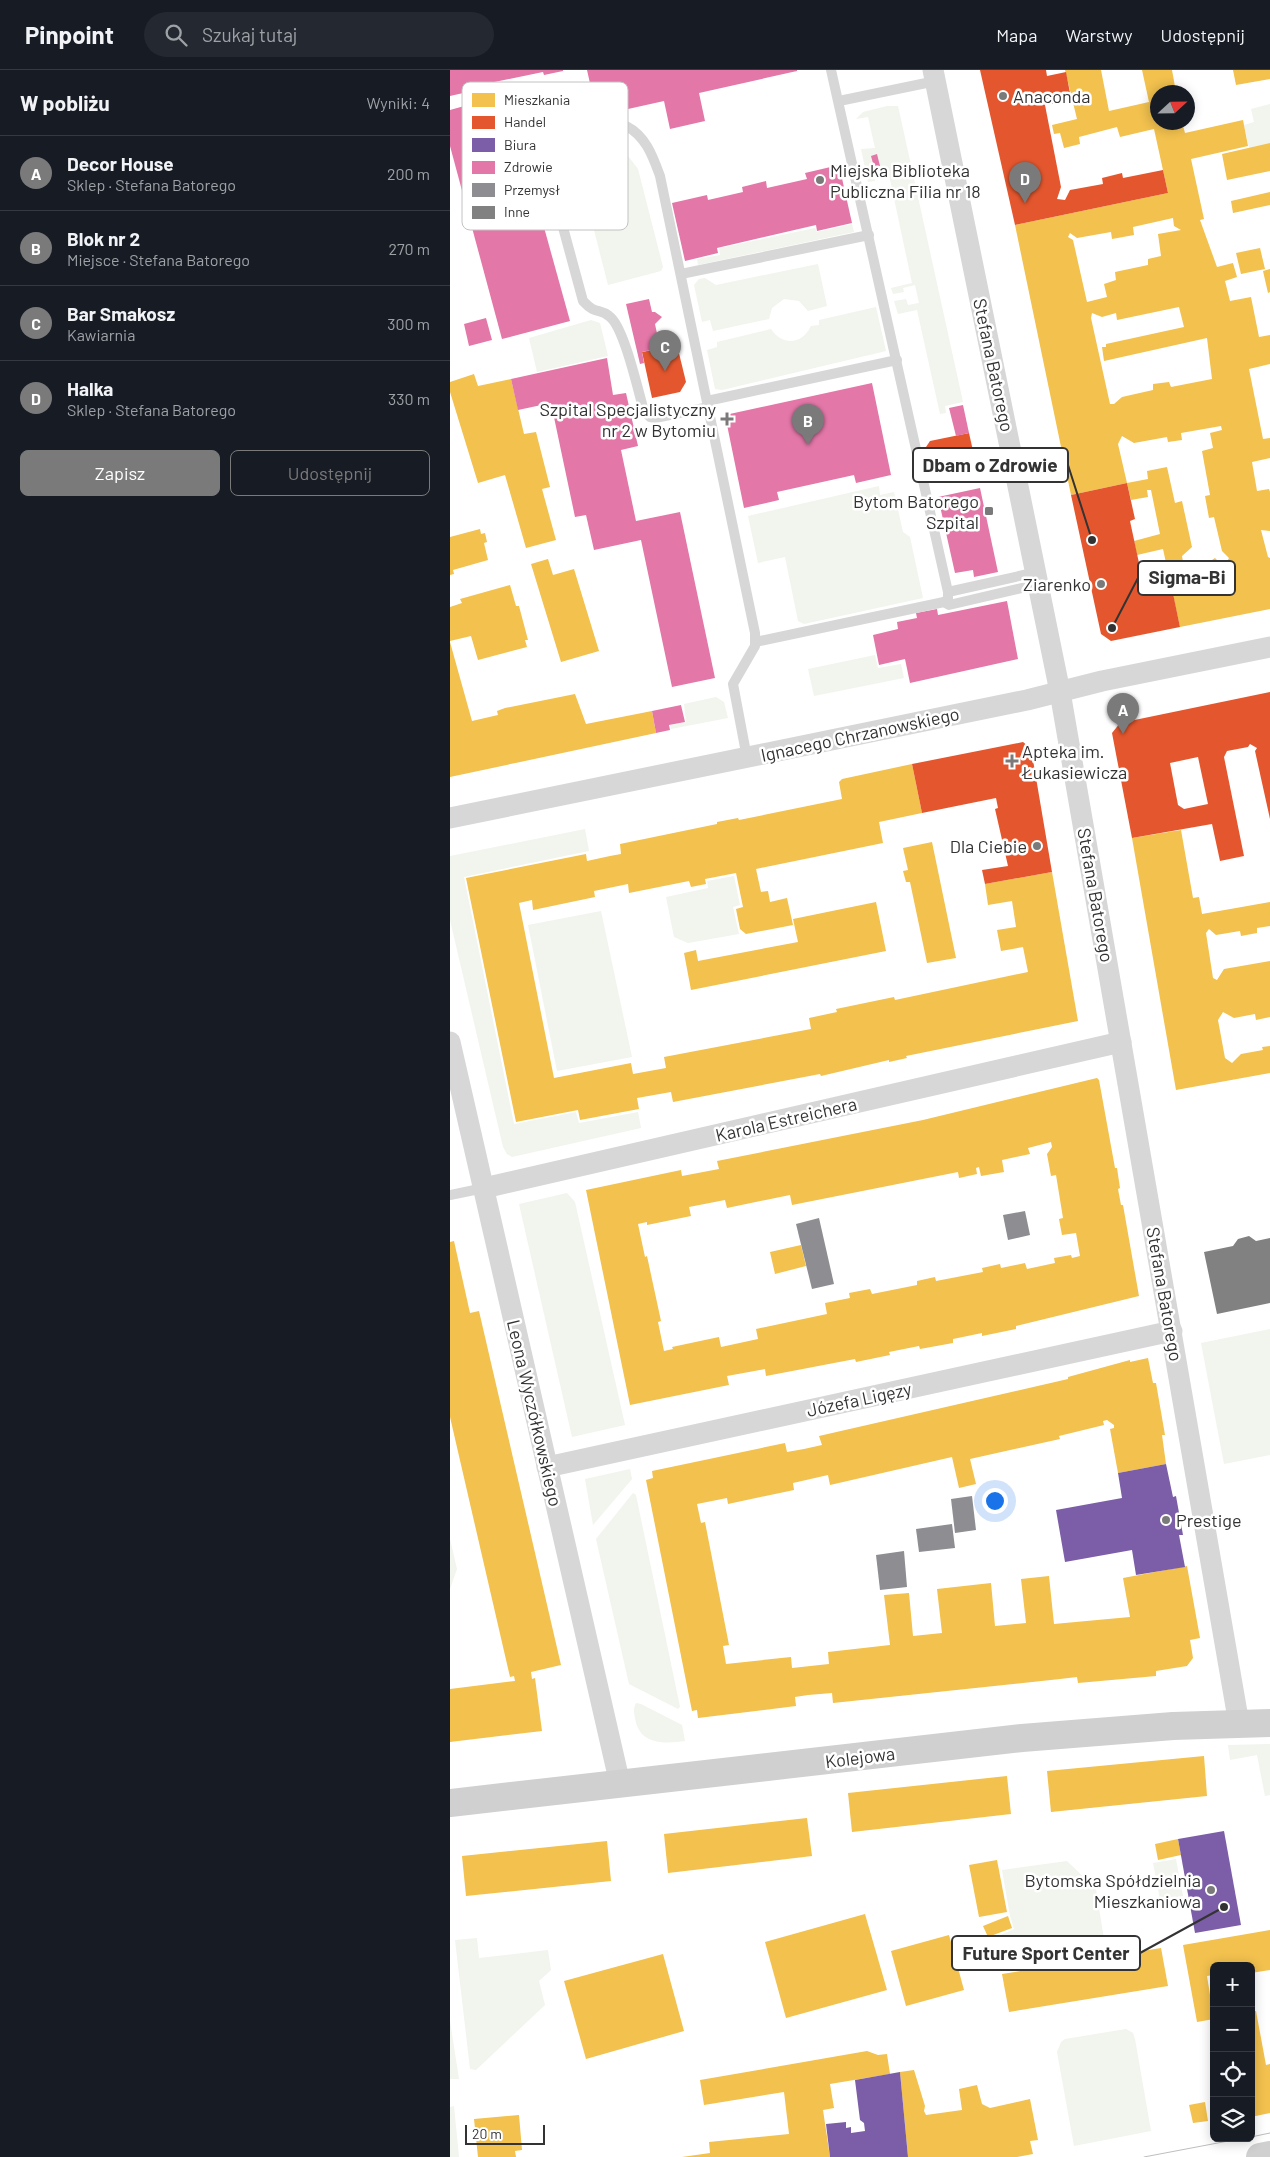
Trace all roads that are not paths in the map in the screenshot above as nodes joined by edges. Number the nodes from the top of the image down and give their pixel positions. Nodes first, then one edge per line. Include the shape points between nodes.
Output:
1 (831, 70) edge
2 (934, 76) edge
3 (838, 100) junction
4 (628, 128) edge
5 (564, 230) edge
6 (869, 235) junction
7 (680, 274) junction
8 (897, 360) junction
9 (708, 404) junction
10 (1038, 578) junction
11 (946, 597) junction
12 (755, 642) junction
13 (1270, 647) edge
14 (1060, 692) junction
15 (747, 758) junction
16 (450, 818) edge
17 (450, 1042) edge
18 (1121, 1042) junction
19 (484, 1188) junction
20 (450, 1196) edge
21 (1172, 1331) junction
22 (547, 1467) junction
23 (1270, 1723) edge
24 (1238, 1724) junction
25 (620, 1784) junction
26 (450, 1803) edge
27 (1270, 2155) edge
28 (1260, 2157) edge

1 - 3 lane
2 - 3 lane
2 - 10 street, Stefana Batorego
3 - 6 lane
4 - 7 lane via 651,151 660,176
5 - 9 lane via 583,301 592,310 609,315 619,328 644,411 655,418
6 - 7 lane
6 - 8 lane
7 - 9 lane
8 - 9 lane
8 - 11 lane
9 - 12 lane
10 - 11 lane via 949,605
10 - 14 street, Stefana Batorego
11 - 12 lane
12 - 15 lane via 733,684
13 - 14 street, Ignacego Chrzanowskiego
14 - 15 street, Ignacego Chrzanowskiego
14 - 18 street, Stefana Batorego
15 - 16 street, Ignacego Chrzanowskiego
17 - 19 street, Leona Wyczółkowskiego
18 - 19 street, Karola Estreichera
18 - 21 street, Stefana Batorego
19 - 20 lane, Karola Estreichera
19 - 22 street, Leona Wyczółkowskiego
21 - 22 street, Józefa Ligęzy
21 - 24 street, Stefana Batorego
22 - 25 street, Leona Wyczółkowskiego
23 - 24 main road, Kolejowa
24 - 25 main road, Kolejowa via 1022,1738
25 - 26 main road, Kolejowa
27 - 28 main road

